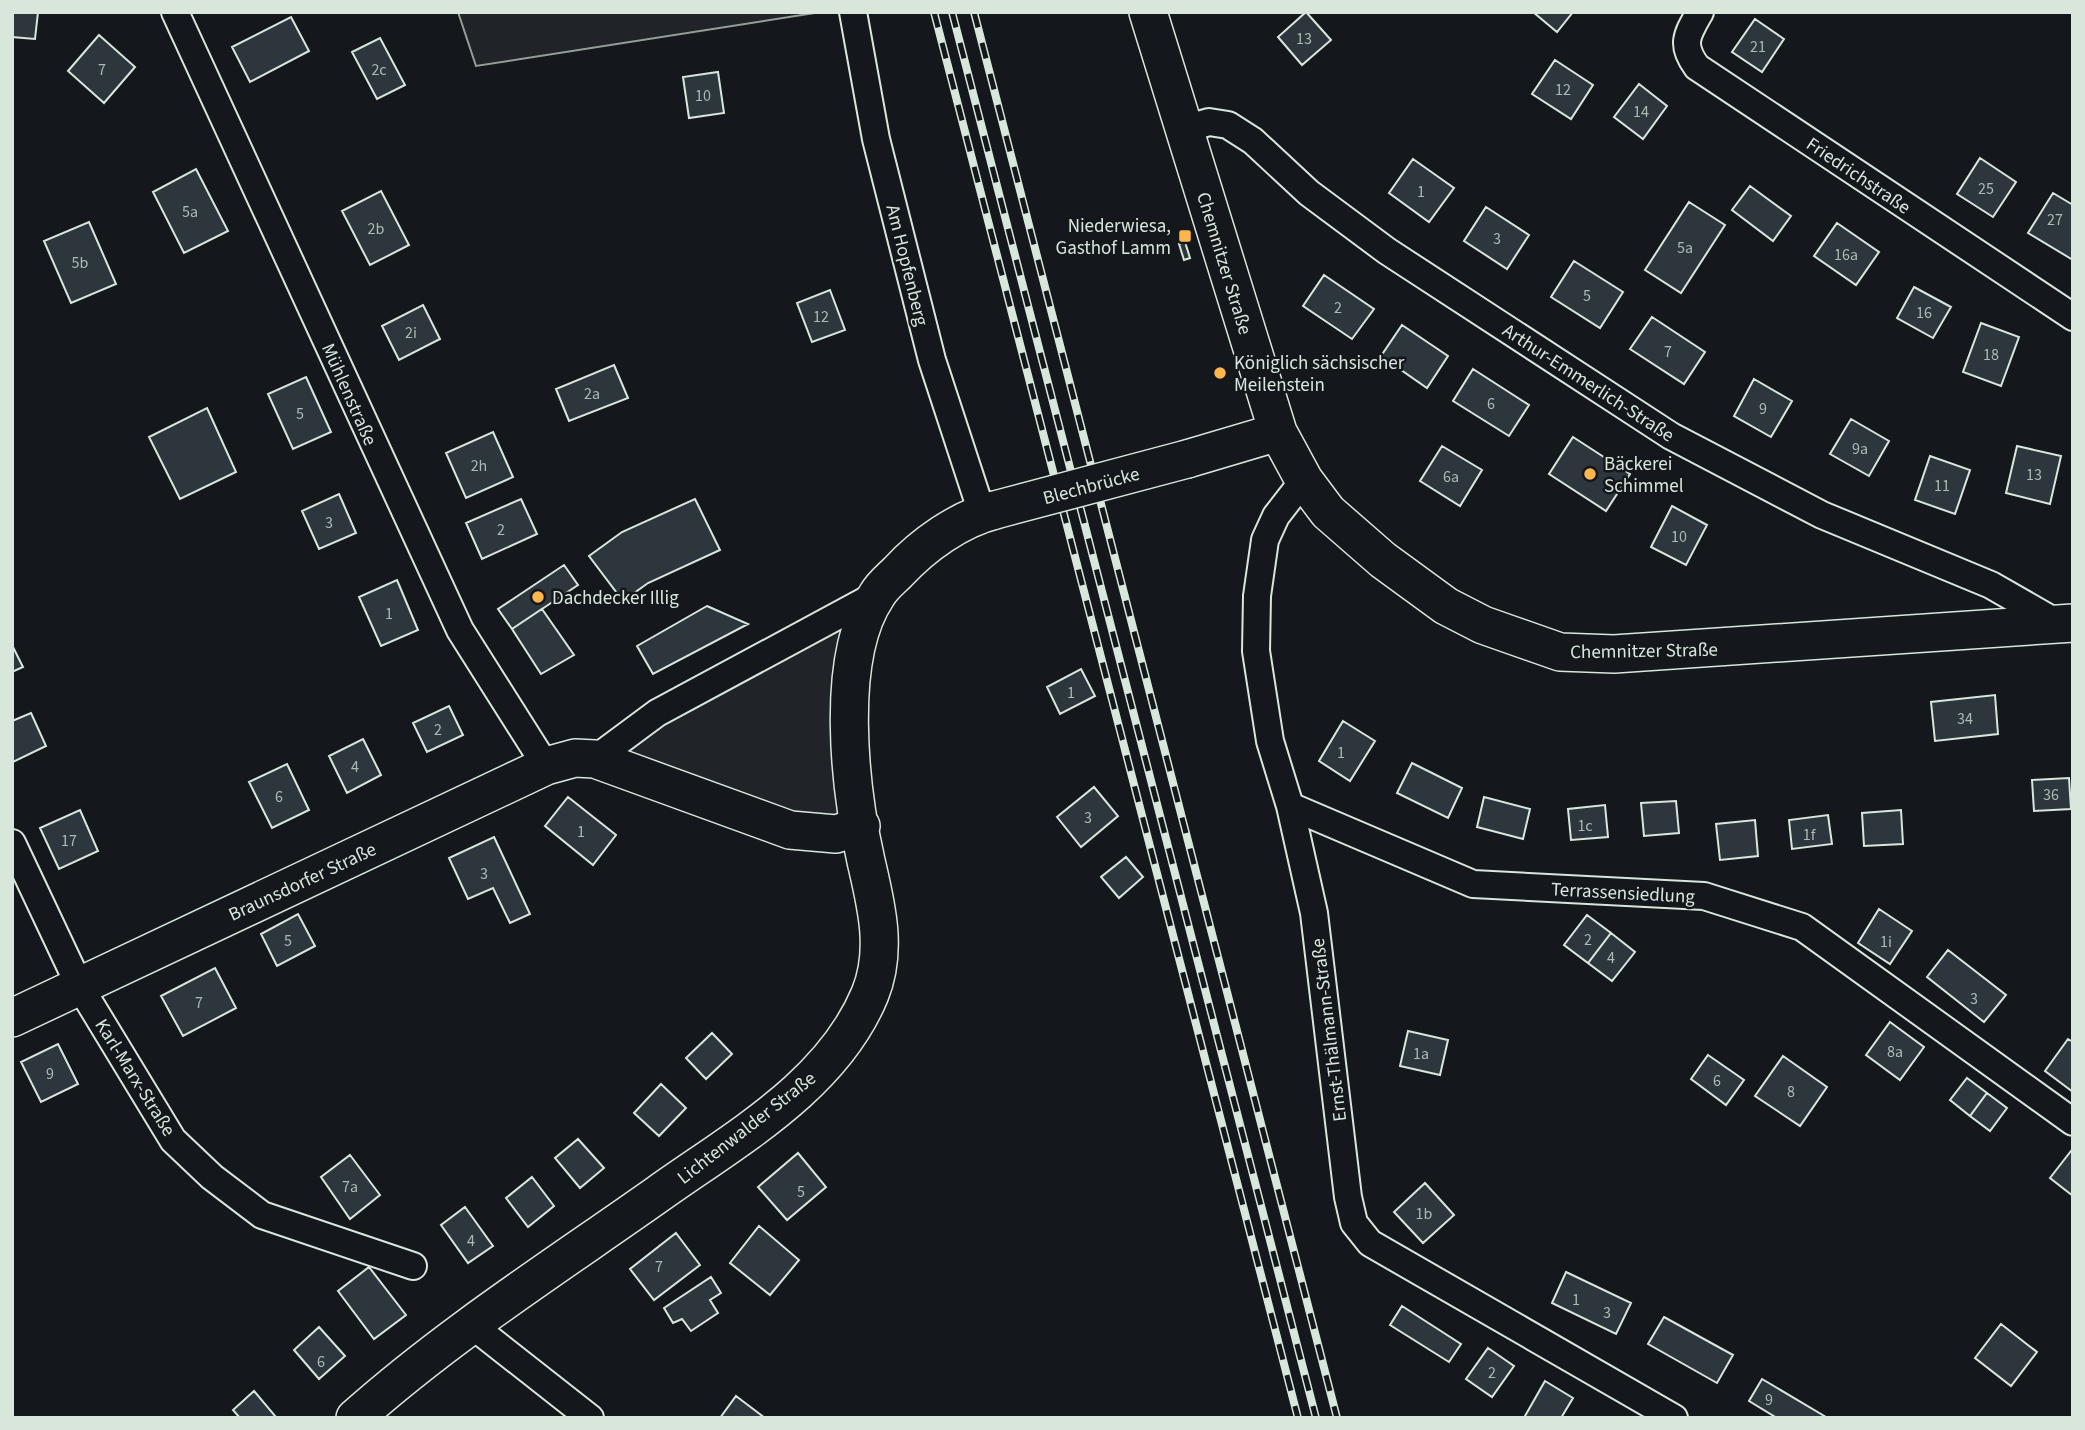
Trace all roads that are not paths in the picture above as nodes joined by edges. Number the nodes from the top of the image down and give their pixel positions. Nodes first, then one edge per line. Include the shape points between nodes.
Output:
1 (175, 12) edge
2 (853, 12) edge
3 (1148, 12) edge
4 (1700, 12) edge
5 (1185, 129) junction
6 (2073, 317) edge
7 (1278, 432) junction
8 (1304, 480) junction
9 (989, 511) junction
10 (876, 595) junction
11 (2066, 623) edge
12 (596, 759) junction
13 (546, 766) junction
14 (1290, 806) junction
15 (861, 827) junction
16 (12, 843) edge
17 (80, 986) junction
18 (12, 1018) edge
19 (2073, 1122) edge
20 (414, 1266) dead end
21 (473, 1325) junction
22 (355, 1418) edge
23 (590, 1418) edge
24 (1674, 1418) edge

1 - 13 street, Mühlenstraße via 460,630
2 - 9 street, Am Hopfenberg via 876,139 932,360
3 - 5 main road, Chemnitzer Straße
4 - 6 street, Friedrichstraße via 1687,36 1686,53 1697,67
5 - 7 main road, Chemnitzer Straße
5 - 11 street, Arthur-Emmerlich-Straße via 1209,122 1228,125 1387,251 1671,436 1822,516 1991,584
7 - 8 main road, Chemnitzer Straße
7 - 9 main road, Blechbrücke, bridge
8 - 11 main road, Chemnitzer Straße via 1354,537 1446,606 1483,625 1560,652 1674,652
8 - 14 street, Ernst-Thälmann-Straße via 1276,516 1265,540 1257,596 1256,651 1269,741
9 - 10 main road, Lichtenwalder Straße via 914,554
10 - 12 street via 657,713
10 - 15 main road, Lichtenwalder Straße via 855,653 849,694 849,743
12 - 13 main road, Braunsdorfer Straße via 575,758
12 - 15 main road, Braunsdorfer Straße via 790,830 836,834
13 - 17 main road, Braunsdorfer Straße
14 - 19 street, Terrassensiedlung via 1474,884 1704,897 1802,927
14 - 24 street, Ernst-Thälmann-Straße via 1314,913 1354,1223 1370,1243
15 - 21 main road, Lichtenwalder Straße via 876,897 878,965 872,991 837,1051 764,1118
16 - 17 street, Karl-Marx-Straße
17 - 18 main road, Braunsdorfer Straße
17 - 20 street, Karl-Marx-Straße via 173,1140 212,1177 262,1215
21 - 22 main road, Lichtenwalder Straße
21 - 23 street

